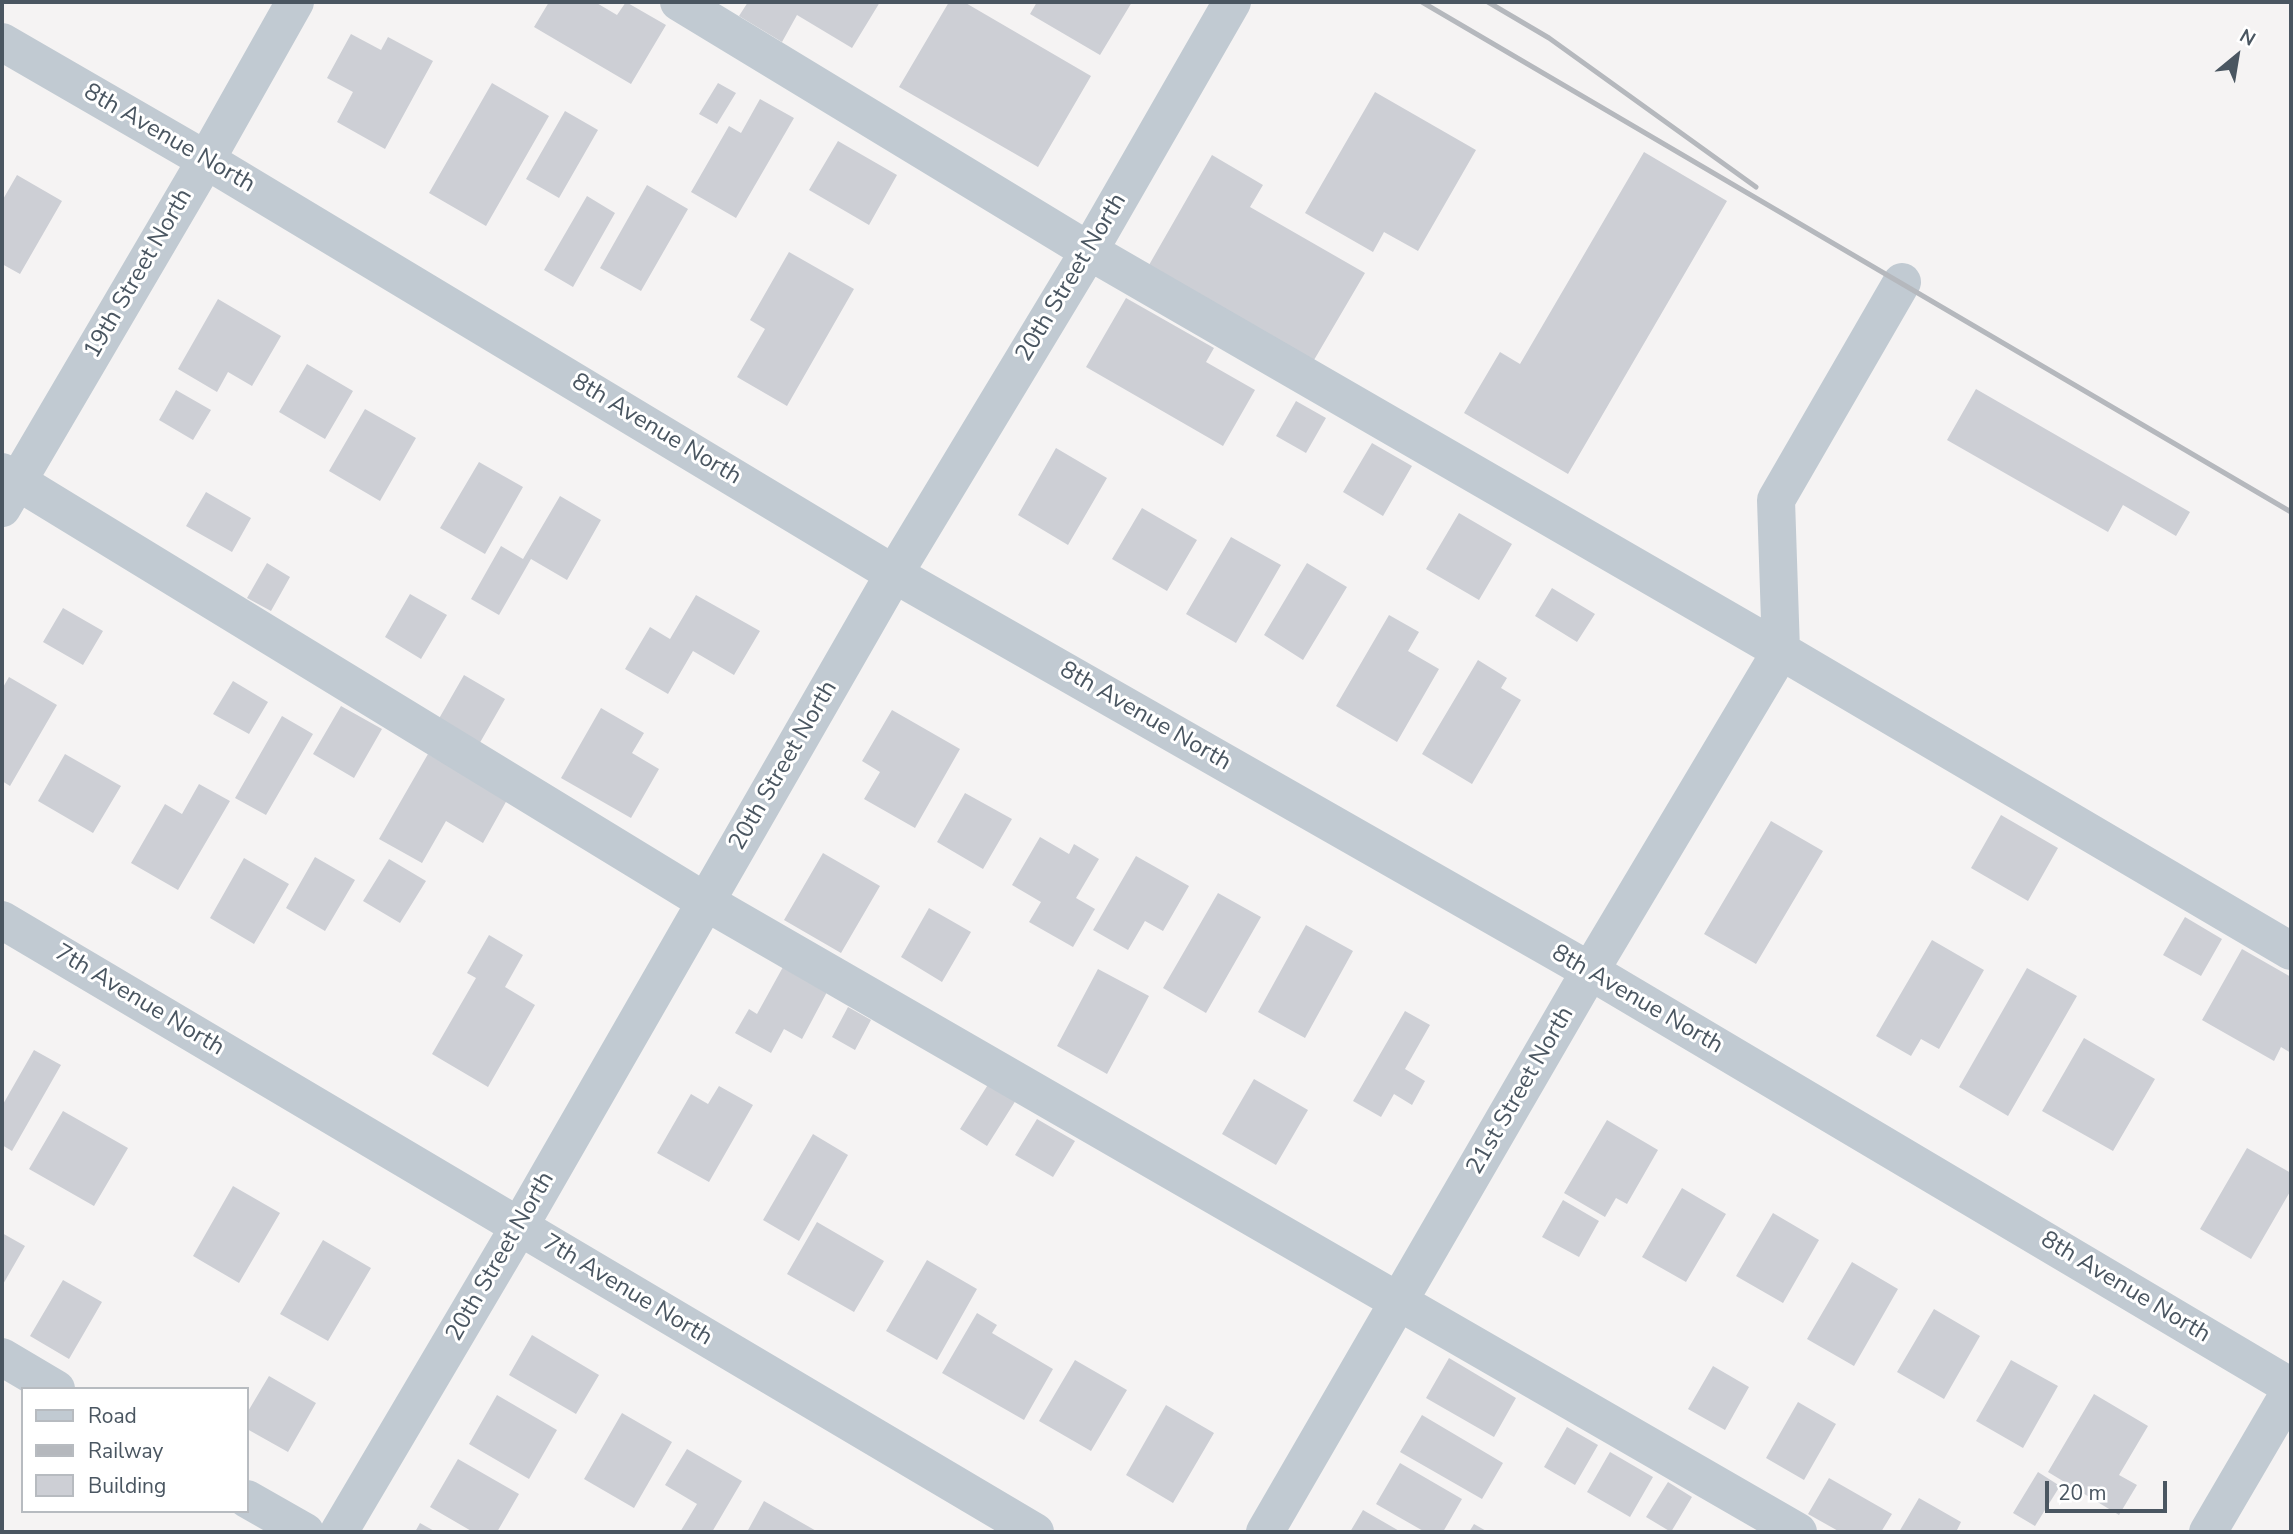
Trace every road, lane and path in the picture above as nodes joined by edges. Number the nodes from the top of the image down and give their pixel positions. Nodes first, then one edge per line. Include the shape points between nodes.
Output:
1 (295, 2) edge
2 (680, 2) edge
3 (1231, 2) edge
4 (2, 42) edge
5 (206, 160) junction
6 (1089, 251) junction
7 (1902, 282) dead end
8 (7, 487) edge
9 (894, 574) junction
10 (1781, 651) junction
11 (706, 902) junction
12 (2, 919) edge
13 (2291, 951) edge
14 (1590, 971) junction
15 (519, 1227) junction
16 (1398, 1302) junction
17 (2, 1357) edge
18 (53, 1387) edge
19 (2291, 1389) edge
20 (248, 1500) edge
21 (305, 1532) edge
22 (339, 1532) edge
23 (1035, 1532) edge
24 (1265, 1532) edge
25 (1798, 1532) edge
26 (2208, 1532) edge

1 - 5 street, 19th Street North
2 - 6 street
3 - 6 street, 20th Street North
4 - 5 street, 8th Avenue North
5 - 8 street, 19th Street North
5 - 9 street, 8th Avenue North
6 - 9 street, 20th Street North
6 - 10 street
7 - 10 street via 1776,500
8 - 11 street
9 - 11 street, 20th Street North
9 - 14 street, 8th Avenue North
10 - 13 street
10 - 14 street, 21st Street North
11 - 15 street, 20th Street North
11 - 16 street
12 - 15 street, 7th Avenue North
14 - 16 street, 21st Street North
14 - 19 street, 8th Avenue North
15 - 22 street, 20th Street North
15 - 23 street, 7th Avenue North
16 - 24 street, 21st Street North
16 - 25 street
17 - 18 street
19 - 26 street
20 - 21 street

